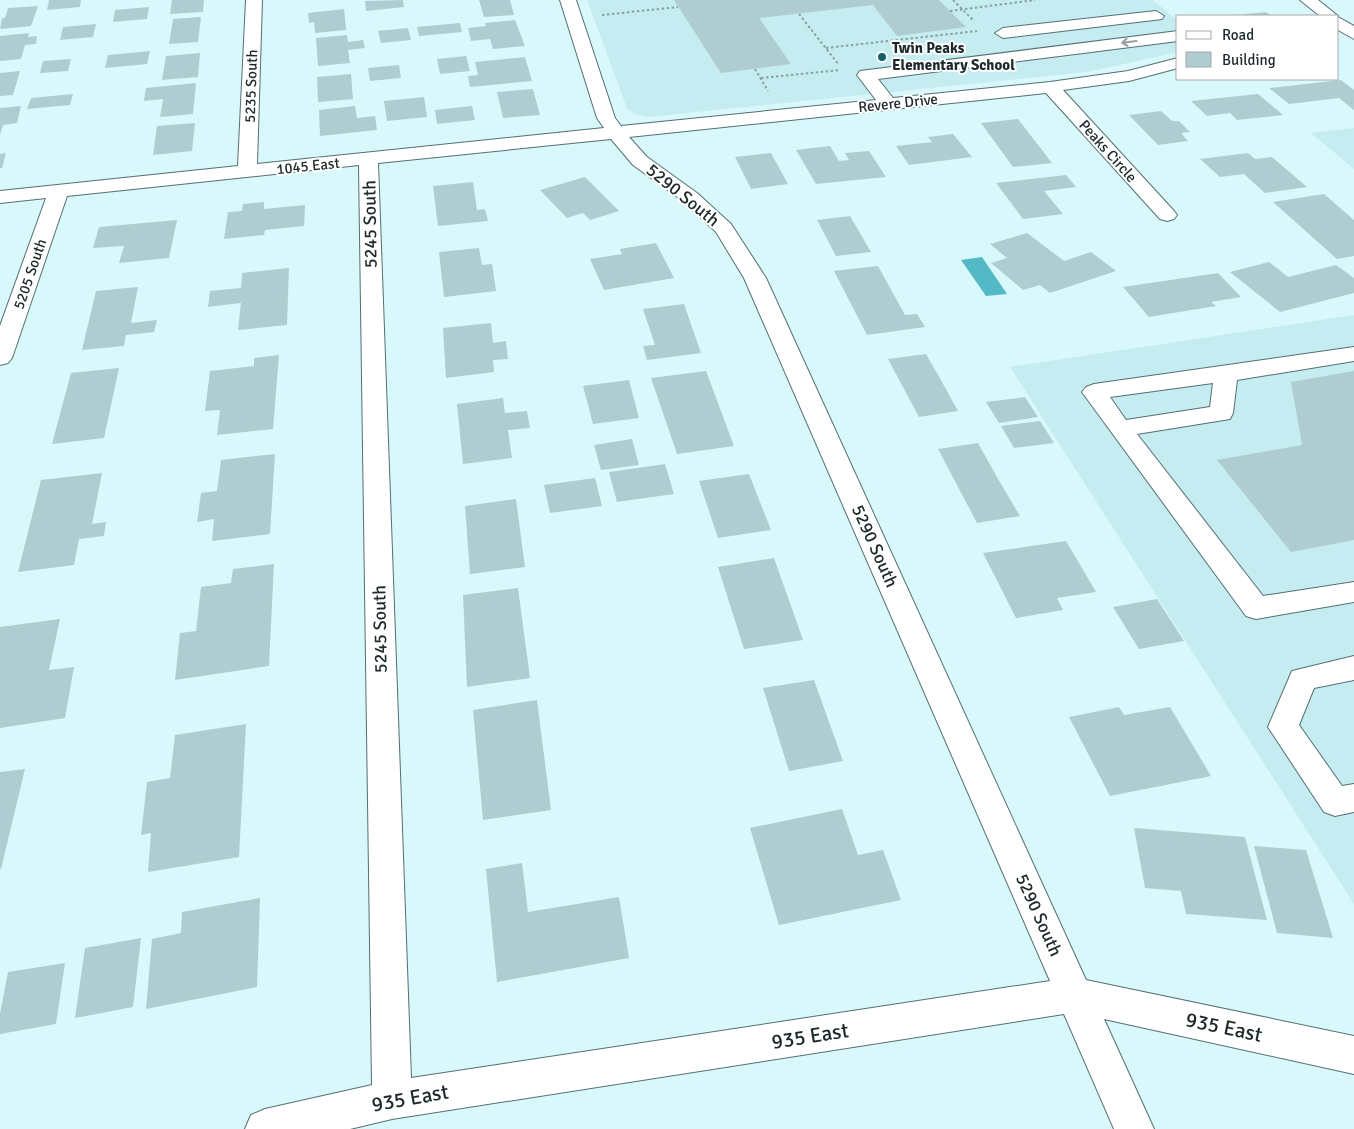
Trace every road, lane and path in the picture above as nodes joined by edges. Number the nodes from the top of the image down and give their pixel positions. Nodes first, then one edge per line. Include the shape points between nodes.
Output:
1 (254, 0) edge
2 (568, 0) edge
3 (953, 0) edge
4 (1035, 0) edge
5 (1308, 0) edge
6 (1140, 2) dead end
7 (678, 7) dead end
8 (962, 9) junction
9 (950, 11) dead end
10 (799, 14) dead end
11 (601, 15) dead end
12 (1329, 15) edge
13 (1156, 16) junction
14 (974, 21) dead end
15 (1339, 24) edge
16 (983, 30) dead end
17 (1003, 33) dead end
18 (1176, 33) edge
19 (1176, 35) edge
20 (1351, 42) edge
21 (826, 48) junction
22 (1176, 64) edge
23 (755, 68) dead end
24 (761, 78) junction
25 (1050, 87) junction
26 (770, 94) dead end
27 (888, 104) junction
28 (616, 134) junction
29 (368, 159) junction
30 (247, 172) junction
31 (59, 190) junction
32 (0, 197) edge
33 (1167, 215) dead end
34 (1354, 354) edge
35 (0, 358) edge
36 (1226, 374) junction
37 (1120, 429) junction
38 (1354, 592) edge
39 (1354, 668) edge
40 (1354, 798) edge
41 (1075, 995) junction
42 (1354, 1055) edge
43 (392, 1100) junction
44 (265, 1129) edge
45 (1134, 1129) edge

1 - 30 street, 5235 South
2 - 28 street, 5290 South via 606,118
3 - 8 path
4 - 8 path
5 - 12 street
6 - 13 street
7 - 11 path
8 - 9 path
8 - 14 path
10 - 21 path
13 - 17 street
13 - 18 street
15 - 20 street
16 - 21 path
19 -> 27 street via 866,75
21 - 24 path via 843,70
22 - 25 street, Revere Drive via 1129,76
23 - 24 path
24 - 26 path
25 - 27 street, Revere Drive
25 - 33 street, Peaks Circle
27 - 28 street, Revere Drive
28 - 29 street, 1045 East
28 - 41 street, 5290 South via 640,161 690,197 719,223 752,272
29 - 30 street, 1045 East
29 - 43 street, 5245 South
30 - 31 street, 1045 East
31 - 32 street, 1045 East
31 - 35 street, 5205 South
34 - 36 street
36 - 37 street via 1221,413
36 - 37 street via 1094,392
37 - 38 street via 1256,608
39 - 40 street via 1303,679 1283,726 1335,802
41 - 42 street, 935 East
41 - 43 street, 935 East
41 - 45 street, 5290 South
43 - 44 street, 935 East

